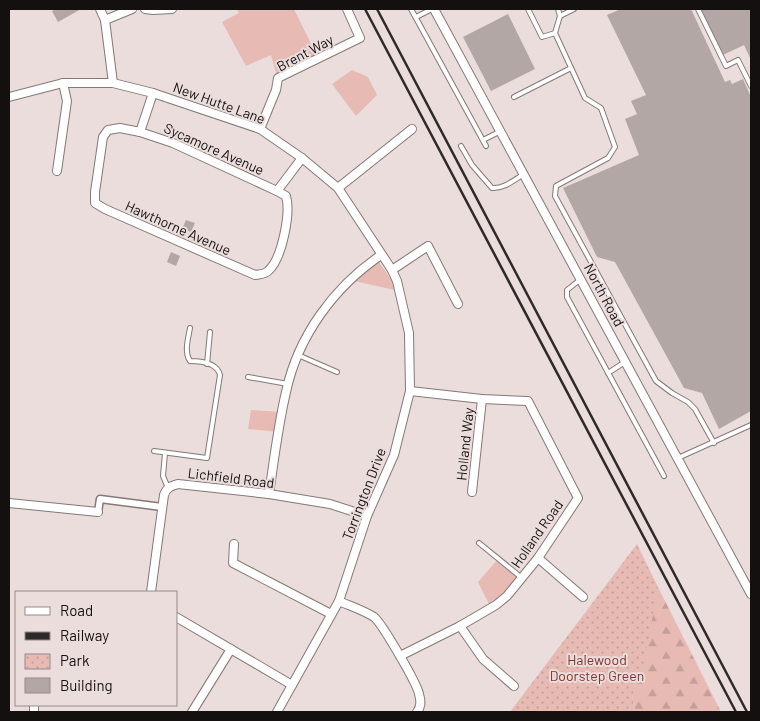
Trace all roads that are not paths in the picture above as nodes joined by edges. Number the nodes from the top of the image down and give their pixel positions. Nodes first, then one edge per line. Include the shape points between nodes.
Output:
1 (100, 9) edge
2 (132, 9) edge
3 (145, 9) edge
4 (348, 9) edge
5 (411, 9) edge
6 (433, 9) edge
7 (528, 9) edge
8 (558, 9) edge
9 (574, 9) edge
10 (698, 9) edge
11 (172, 10) edge
12 (560, 16) junction
13 (416, 18) junction
14 (105, 20) junction
15 (555, 33) junction
16 (571, 68) junction
17 (63, 83) junction
18 (113, 83) junction
19 (751, 86) edge
20 (153, 93) junction
21 (9, 97) edge
22 (514, 97) dead end
23 (260, 129) junction
24 (412, 129) dead end
25 (501, 131) junction
26 (140, 132) junction
27 (483, 140) junction
28 (461, 146) dead end
29 (486, 146) dead end
30 (302, 158) junction
31 (57, 171) dead end
32 (524, 174) junction
33 (338, 188) junction
34 (277, 191) junction
35 (381, 254) junction
36 (392, 270) junction
37 (581, 279) junction
38 (458, 304) dead end
39 (190, 328) dead end
40 (210, 332) dead end
41 (298, 355) junction
42 (626, 361) junction
43 (207, 364) junction
44 (337, 372) dead end
45 (608, 373) junction
46 (248, 377) dead end
47 (288, 384) junction
48 (410, 391) junction
49 (482, 399) junction
50 (751, 425) edge
51 (714, 443) junction
52 (154, 451) dead end
53 (164, 453) junction
54 (678, 458) junction
55 (664, 476) dead end
56 (168, 488) junction
57 (472, 492) dead end
58 (269, 494) junction
59 (9, 503) edge
60 (162, 507) junction
61 (98, 512) joint
62 (367, 516) junction
63 (234, 544) dead end
64 (479, 544) dead end
65 (538, 558) junction
66 (522, 578) junction
67 (151, 591) edge
68 (751, 594) edge
69 (584, 597) dead end
70 (339, 601) junction
71 (331, 614) junction
72 (178, 618) edge
73 (460, 626) junction
74 (231, 649) junction
75 (400, 656) junction
76 (292, 685) junction
77 (514, 686) dead end
78 (192, 712) edge
79 (277, 712) edge
80 (417, 712) edge

1 - 14 street
2 - 14 street
3 - 11 street
4 - 23 street, Brent Way via 360,38 278,78
5 - 13 lane
6 - 13 lane
6 - 25 street, North Road
7 - 15 lane via 542,36
8 - 12 lane
9 - 12 lane
10 - 19 lane via 726,66 738,60
12 - 15 lane
13 - 27 lane
14 - 18 street
15 - 16 lane
16 - 22 lane
16 - 51 lane via 585,98 601,108 615,148 608,158 556,186 555,196 656,381 694,408
17 - 18 street, New Hutte Lane
17 - 21 street, New Hutte Lane
17 - 31 street via 67,101
18 - 20 street, New Hutte Lane
20 - 23 street, New Hutte Lane
20 - 26 street
23 - 30 street, New Hutte Lane
24 - 33 street
25 - 27 lane
25 - 32 street, North Road
26 - 34 street, Sycamore Avenue
26 - 34 street, Hawthorne Avenue via 120,128 108,130 104,137 95,203 255,275 271,269 283,243 289,206 286,196
27 - 29 lane
28 - 32 lane via 492,188 507,185
30 - 33 street, New Hutte Lane
30 - 34 street
32 - 37 street, North Road
33 - 35 street, New Hutte Lane
35 - 36 street, New Hutte Lane
35 - 41 street via 361,269 316,318
36 - 38 street via 428,246
36 - 48 street, Torrington Drive via 409,333
37 - 42 street, North Road
37 - 45 lane via 567,290 567,297
39 - 43 lane via 187,356 190,360
40 - 43 lane
41 - 44 lane
41 - 47 street
42 - 45 lane
42 - 54 street, North Road
43 - 53 lane via 219,370 220,381 207,458
45 - 55 lane
46 - 47 lane
47 - 58 street
48 - 49 street, Holland Road
48 - 62 street, Torrington Drive via 394,455
49 - 57 street, Holland Way
49 - 65 street, Holland Road via 528,401 578,498
50 - 51 lane
51 - 54 lane
52 - 53 lane
53 - 56 lane via 162,476
54 - 68 street, North Road
56 - 58 street, Lichfield Road via 178,484
56 - 60 street, Lichfield Road
58 - 62 street, Lichfield Road via 330,504
59 - 61 street
60 - 61 street via 100,499
60 - 67 street, Lichfield Road
62 - 70 street, Torrington Drive
63 - 71 street via 233,563
64 - 66 lane
65 - 66 street, Holland Road
65 - 69 street
66 - 73 street, Holland Road via 496,605
70 - 71 street, Torrington Drive
70 - 75 street via 376,618
71 - 76 street, Torrington Drive
72 - 74 street
73 - 75 street, Holland Road
73 - 77 street via 483,659
74 - 76 street
74 - 78 street
75 - 80 street via 419,692 421,700
76 - 79 street, Torrington Drive

